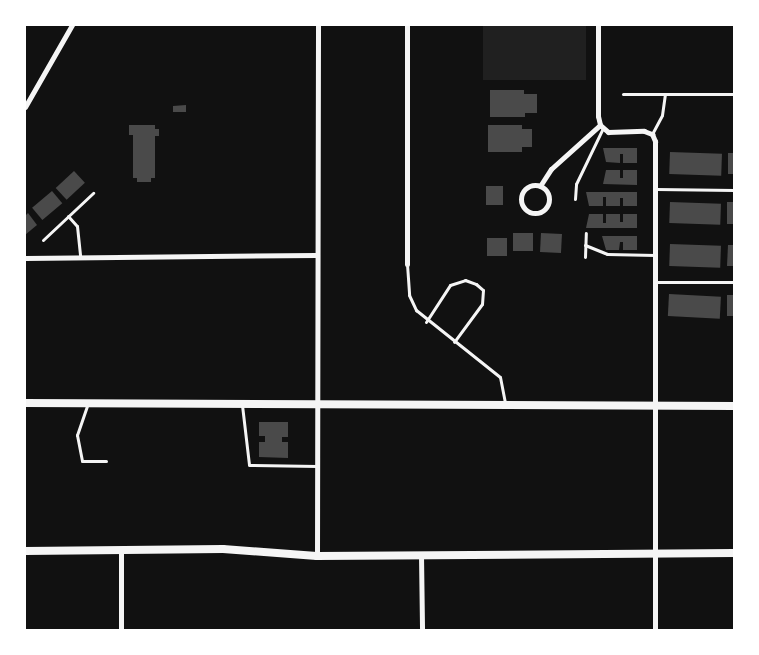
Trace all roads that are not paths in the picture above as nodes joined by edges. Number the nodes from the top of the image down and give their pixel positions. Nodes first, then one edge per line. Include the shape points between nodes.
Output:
1 (72, 25) edge
2 (318, 25) edge
3 (407, 25) edge
4 (598, 25) edge
5 (623, 94) dead end
6 (666, 94) junction
7 (734, 94) edge
8 (25, 107) edge
9 (602, 126) junction
10 (652, 134) junction
11 (540, 186) junction
12 (655, 189) junction
13 (734, 190) edge
14 (93, 193) dead end
15 (575, 199) dead end
16 (68, 216) junction
17 (586, 233) dead end
18 (42, 240) dead end
19 (585, 245) junction
20 (654, 255) junction
21 (316, 256) junction
22 (80, 257) junction
23 (585, 257) dead end
24 (25, 258) edge
25 (407, 264) joint
26 (654, 282) junction
27 (734, 282) edge
28 (426, 322) junction
29 (454, 342) junction
30 (241, 402) junction
31 (317, 402) junction
32 (25, 403) edge
33 (88, 403) junction
34 (505, 403) junction
35 (654, 405) junction
36 (734, 406) edge
37 (106, 461) dead end
38 (317, 466) junction
39 (121, 550) junction
40 (25, 551) edge
41 (654, 552) junction
42 (734, 553) edge
43 (421, 555) junction
44 (317, 556) junction
45 (121, 630) edge
46 (422, 630) edge
47 (655, 630) edge

1 - 8 street
2 - 21 street
3 - 25 street
4 - 9 street via 598,116
5 - 6 lane
6 - 7 lane
6 - 10 lane via 662,115
9 - 10 street via 608,132
9 - 11 street via 551,169
9 - 15 lane via 576,184
10 - 12 street via 655,142
11 - 11 street via 527,186 521,194 521,205 528,212 540,212 548,205 548,194
12 - 13 lane
12 - 20 street
14 - 16 lane
16 - 18 lane
16 - 22 lane via 77,226
17 - 19 lane
19 - 20 lane via 607,254
19 - 23 lane
20 - 26 street
21 - 22 street
21 - 31 street
22 - 24 street
25 - 28 lane via 409,295
26 - 27 lane
26 - 35 street
28 - 29 lane
28 - 29 lane via 450,285 465,280 476,284 483,290 482,304
29 - 34 lane via 500,377
30 - 31 street
30 - 33 street
30 - 38 lane via 249,465
31 - 34 street
31 - 38 street
32 - 33 street
33 - 37 lane via 78,435 82,461
34 - 35 street
35 - 36 street
35 - 41 street
38 - 44 street
39 - 40 street
39 - 44 street via 223,549
39 - 45 street
41 - 42 street
41 - 43 street
41 - 47 street
43 - 44 street
43 - 46 street

